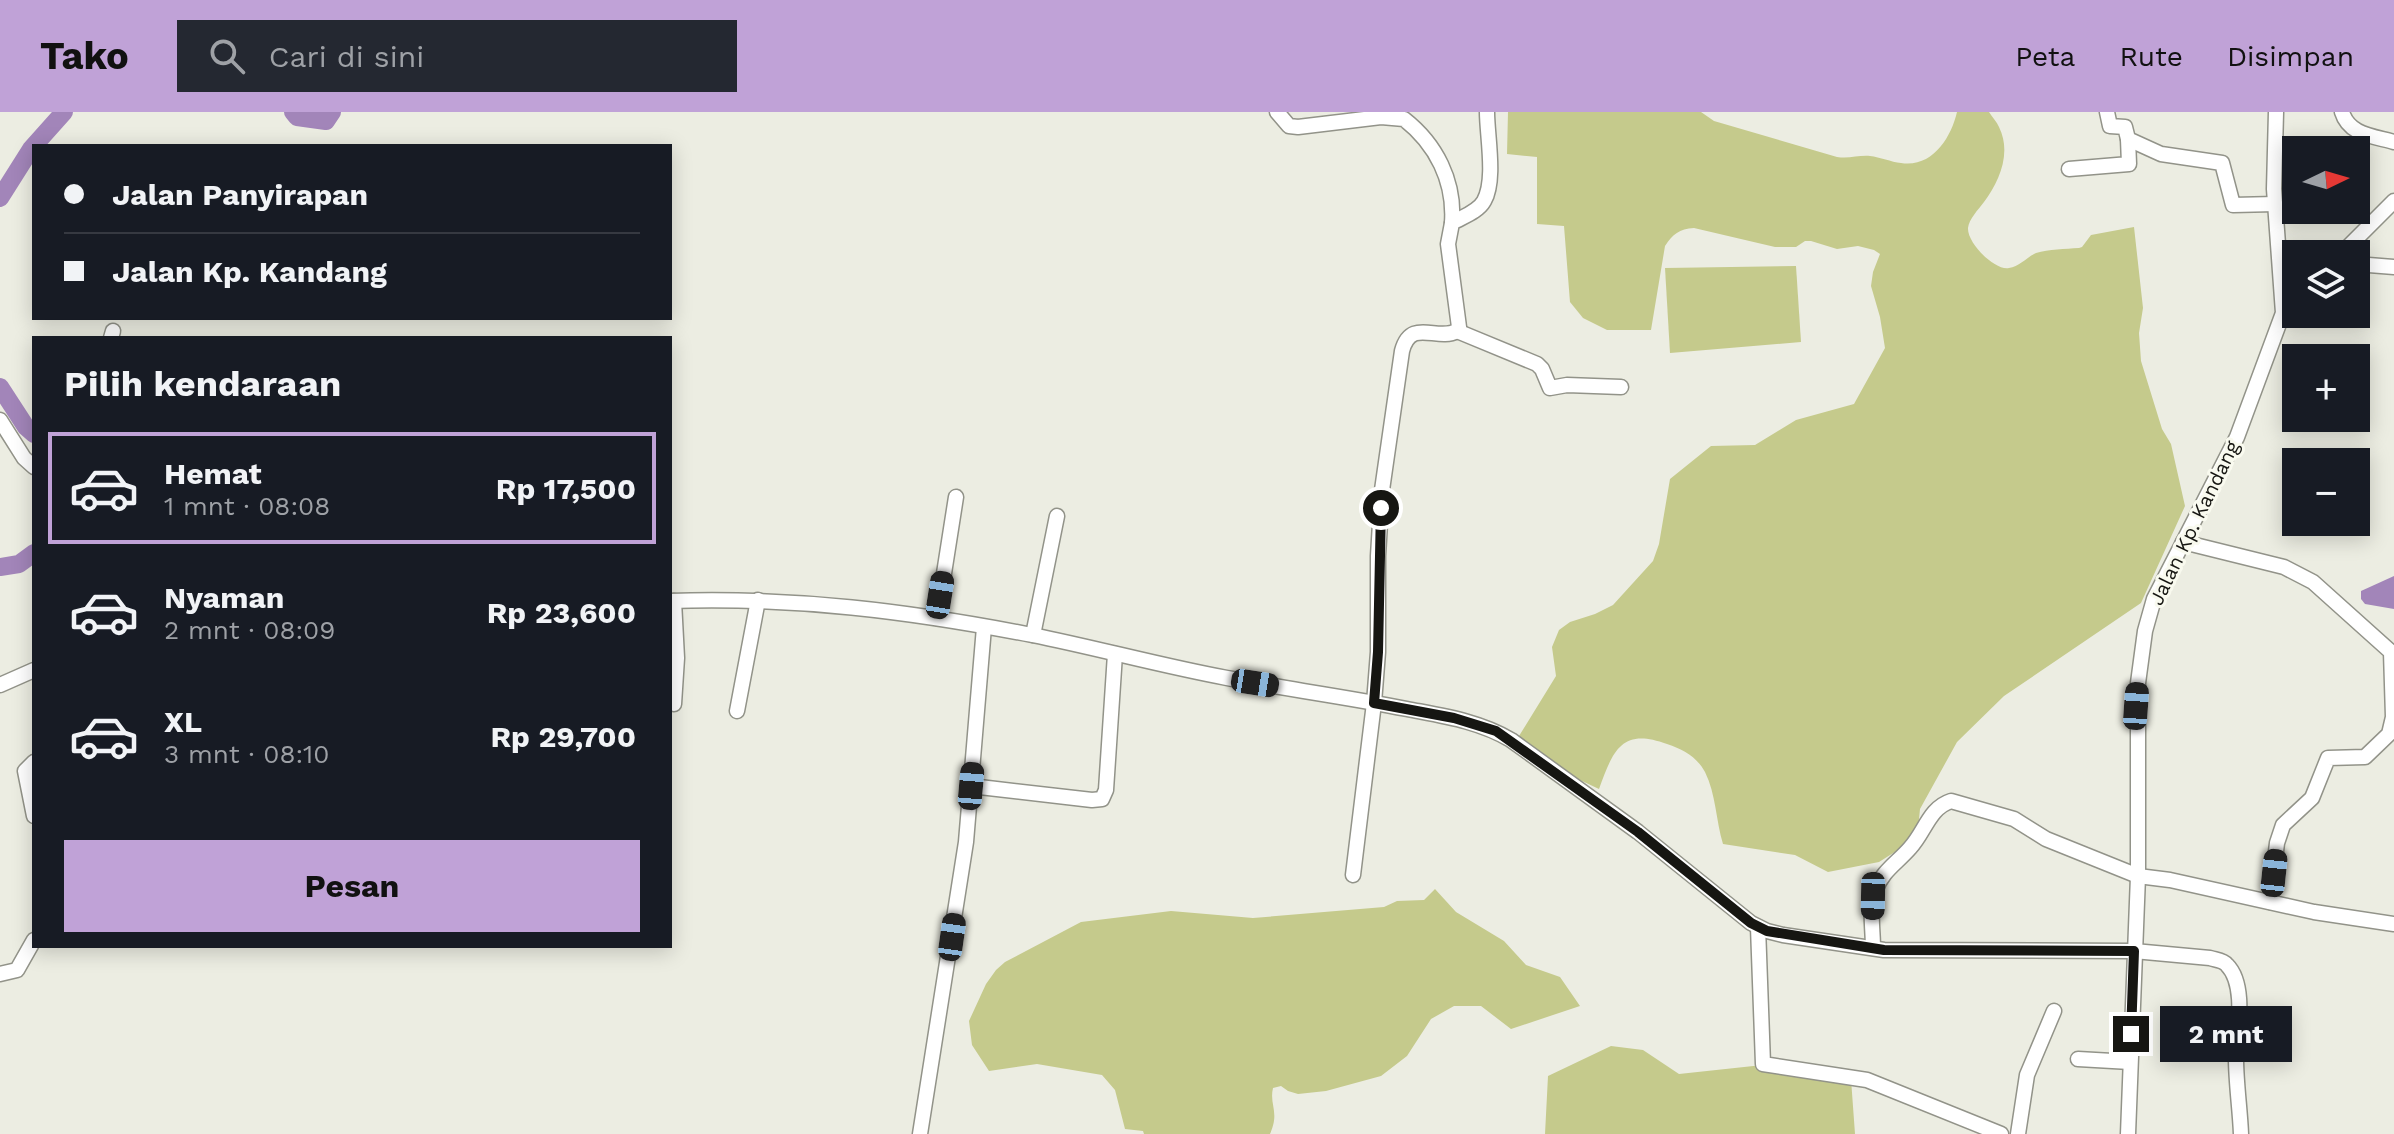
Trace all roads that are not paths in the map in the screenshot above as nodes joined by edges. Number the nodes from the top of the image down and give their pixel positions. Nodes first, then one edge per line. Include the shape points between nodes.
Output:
1 (1277, 112) edge
2 (1487, 112) edge
3 (2107, 112) edge
4 (2276, 112) edge
5 (2342, 112) edge
6 (2128, 139) junction
7 (2394, 142) edge
8 (2069, 169) dead end
9 (2394, 201) edge
10 (2275, 204) junction
11 (1452, 223) junction
12 (2355, 240) edge
13 (2370, 265) edge
14 (2394, 267) edge
15 (2282, 299) edge
16 (2282, 316) edge
17 (1457, 331) junction
18 (1621, 387) dead end
19 (0, 420) edge
20 (32, 465) edge
21 (956, 497) dead end
22 (1057, 516) dead end
23 (2183, 542) junction
24 (758, 600) junction
25 (672, 601) edge
26 (937, 618) junction
27 (984, 627) junction
28 (1033, 635) junction
29 (1115, 654) junction
30 (32, 671) edge
31 (0, 685) edge
32 (1374, 703) junction
33 (674, 704) dead end
34 (737, 711) dead end
35 (32, 764) edge
36 (971, 786) junction
37 (32, 806) edge
38 (1353, 875) dead end
39 (2138, 876) junction
40 (2270, 902) junction
41 (2394, 924) edge
42 (1758, 927) junction
43 (32, 944) edge
44 (1873, 948) junction
45 (2134, 951) junction
46 (0, 974) edge
47 (2054, 1011) dead end
48 (2078, 1059) dead end
49 (2130, 1062) junction
50 (920, 1134) edge
51 (2001, 1134) edge
52 (2018, 1134) edge
53 (2128, 1134) edge
54 (2241, 1134) edge

1 - 11 street via 1289,126 1298,127 1404,119 1442,164 1452,191
2 - 11 street via 1490,168 1485,200
3 - 6 street via 2109,125 2125,127
4 - 10 street, Jalan Kp. Kandang
5 - 7 street via 2355,131
6 - 8 street via 2129,164
6 - 10 street via 2161,154 2222,163 2233,205
9 - 12 street
10 - 15 street, Jalan Kp. Kandang
11 - 17 street via 1448,244
13 - 14 street
16 - 23 street, Jalan Kp. Kandang via 2237,437
17 - 18 street via 1537,364 1550,388
17 - 32 street via 1414,334 1402,351 1379,527
19 - 20 street
21 - 26 street
22 - 28 street
23 - 39 street, Jalan Kp. Kandang via 2154,599 2140,668
23 - 40 street via 2284,567 2313,582 2391,652 2389,734 2365,757 2328,758 2312,798 2283,825
24 - 25 street
24 - 26 street
24 - 34 street
25 - 33 street
26 - 27 street
27 - 28 street
27 - 36 street
28 - 29 street
29 - 32 street
29 - 36 street via 1102,799
30 - 31 street
32 - 38 street
32 - 42 street via 1496,731 1638,832
35 - 37 street via 25,771
36 - 50 street
39 - 40 street
39 - 44 street via 2046,839 2014,819 1951,801 1937,809 1878,882
39 - 45 street, Jalan Kp. Kandang
40 - 41 street
42 - 44 street
42 - 51 street via 1763,1064 1867,1080
43 - 46 street via 17,970
44 - 45 street
45 - 49 street, Jalan Kp. Kandang
45 - 54 street via 2210,958 2229,967 2239,997
47 - 52 street via 2027,1075
48 - 49 street
49 - 53 street, Jalan Kp. Kandang

